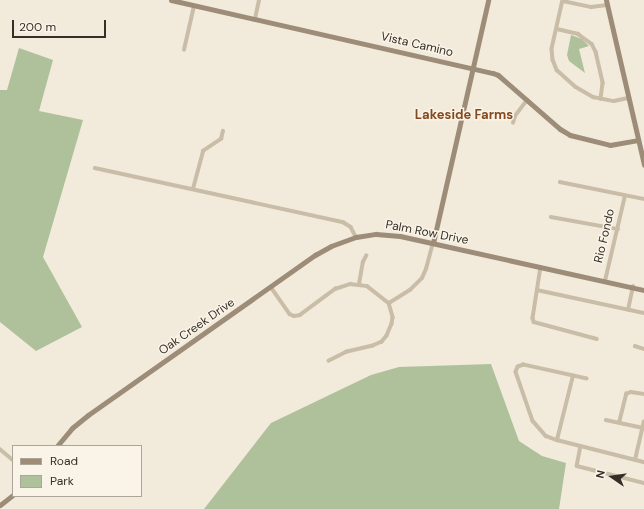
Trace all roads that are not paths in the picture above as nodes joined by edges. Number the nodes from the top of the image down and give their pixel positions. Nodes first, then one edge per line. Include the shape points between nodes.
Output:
1 (170, 0) edge
2 (259, 0) edge
3 (488, 0) edge
4 (563, 1) edge
5 (607, 2) edge
6 (194, 6) junction
7 (255, 19) junction
8 (557, 29) junction
9 (184, 50) dead end
10 (472, 68) junction
11 (628, 98) junction
12 (601, 99) junction
13 (528, 100) junction
14 (513, 123) dead end
15 (223, 130) dead end
16 (638, 140) junction
17 (644, 166) edge
18 (95, 168) dead end
19 (560, 182) dead end
20 (193, 189) junction
21 (625, 196) junction
22 (644, 199) edge
23 (551, 217) dead end
24 (618, 229) junction
25 (356, 237) junction
26 (433, 243) junction
27 (366, 256) dead end
28 (541, 267) junction
29 (605, 281) junction
30 (359, 284) junction
31 (271, 287) junction
32 (633, 287) junction
33 (538, 290) junction
34 (644, 290) edge
35 (389, 303) junction
36 (628, 310) junction
37 (644, 313) edge
38 (596, 339) dead end
39 (635, 346) dead end
40 (644, 349) edge
41 (330, 361) dead end
42 (573, 376) junction
43 (587, 379) dead end
44 (644, 394) edge
45 (606, 420) dead end
46 (644, 422) edge
47 (619, 423) junction
48 (642, 428) junction
49 (557, 440) junction
50 (58, 445) edge
51 (581, 446) junction
52 (0, 449) edge
53 (12, 459) edge
54 (636, 460) junction
55 (644, 462) edge
56 (644, 483) edge
57 (12, 496) edge
58 (0, 505) edge

1 - 6 street, Vista Camino
2 - 7 street
3 - 10 street
4 - 5 street via 591,7
4 - 8 street
5 - 11 street
6 - 7 street, Vista Camino
6 - 9 street
7 - 10 street, Vista Camino
8 - 12 street via 552,52 557,70 580,90
8 - 12 street via 581,35 592,44 603,82
10 - 13 street, Vista Camino via 498,75
10 - 26 street
11 - 12 street via 614,101
11 - 16 street
13 - 14 street via 515,116
13 - 16 street, Vista Camino via 570,135 610,145
15 - 20 street via 221,140 203,151
16 - 17 street
18 - 20 street
19 - 21 street
20 - 25 street via 343,222 351,227
21 - 22 street
21 - 24 street, Rio Fondo
23 - 24 street
24 - 29 street, Rio Fondo
25 - 26 street, Palm Row Drive via 388,235
25 - 31 street, Oak Creek Drive via 331,246
26 - 28 street, Palm Row Drive
26 - 35 street via 422,278 410,290
27 - 30 street
28 - 29 street, Palm Row Drive
28 - 33 street
29 - 32 street, Palm Row Drive
30 - 31 street via 335,289 295,316 290,314
30 - 35 street via 374,290
31 - 50 street, Oak Creek Drive via 88,415 72,428
32 - 34 street, Palm Row Drive
32 - 36 street
33 - 36 street
33 - 38 street via 533,318 535,323
35 - 41 street via 392,324 382,342 347,352
36 - 37 street
39 - 40 street
42 - 43 street
42 - 49 street
42 - 49 street via 524,365 518,367 516,372 536,424 546,436
44 - 47 street via 626,394
45 - 47 street
46 - 48 street
47 - 48 street
48 - 54 street
49 - 51 street
51 - 54 street
51 - 56 street via 577,466
52 - 53 street
54 - 55 street
57 - 58 street

